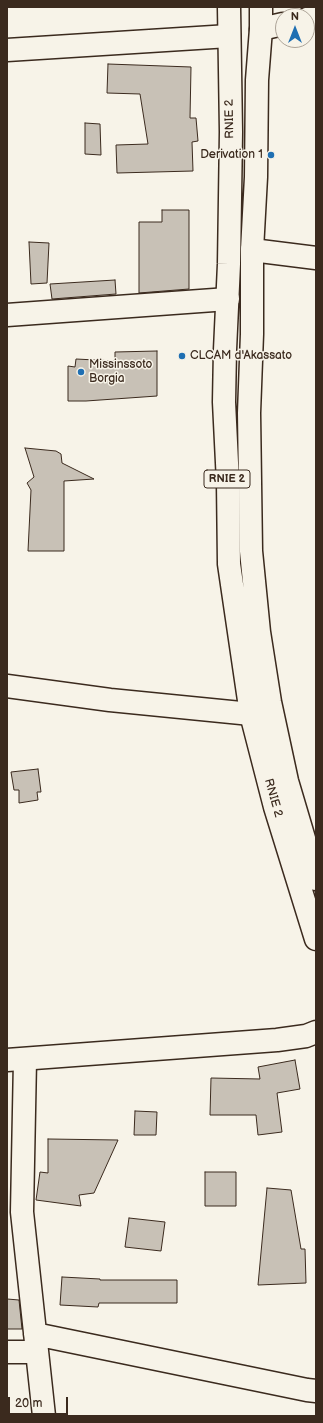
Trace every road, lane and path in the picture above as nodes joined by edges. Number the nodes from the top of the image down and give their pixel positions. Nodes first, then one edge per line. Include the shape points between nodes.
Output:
1 (229, 7) edge
2 (261, 7) edge
3 (275, 26) edge
4 (261, 30) junction
5 (229, 36) junction
6 (7, 50) edge
7 (252, 250) junction
8 (316, 258) edge
9 (228, 300) junction
10 (7, 315) edge
11 (7, 686) edge
12 (251, 714) junction
13 (316, 880) edge
14 (316, 939) edge
15 (316, 1032) edge
16 (16, 1060) edge
17 (15, 1213) edge
18 (36, 1343) junction
19 (7, 1352) edge
20 (316, 1391) edge
21 (44, 1416) edge

1 - 5 main road, RNIE 2 / RNIE 2
2 - 4 main road, RNIE 2 / RNIE 2
3 - 4 main road
4 - 7 main road, RNIE 2 / RNIE 2
5 - 6 main road
5 - 9 main road, RNIE 2 / RNIE 2 via 231,132
7 - 8 main road
7 - 13 main road, RNIE 2 / RNIE 2 via 249,421 251,551 270,702 287,782
9 - 10 main road
9 - 12 main road, RNIE 2 / RNIE 2 via 224,402 229,564
11 - 12 main road
12 - 14 main road, RNIE 2 / RNIE 2 via 280,822
15 - 16 main road via 277,1040
16 - 17 main road
17 - 18 main road
18 - 19 main road
18 - 20 main road
18 - 21 main road

